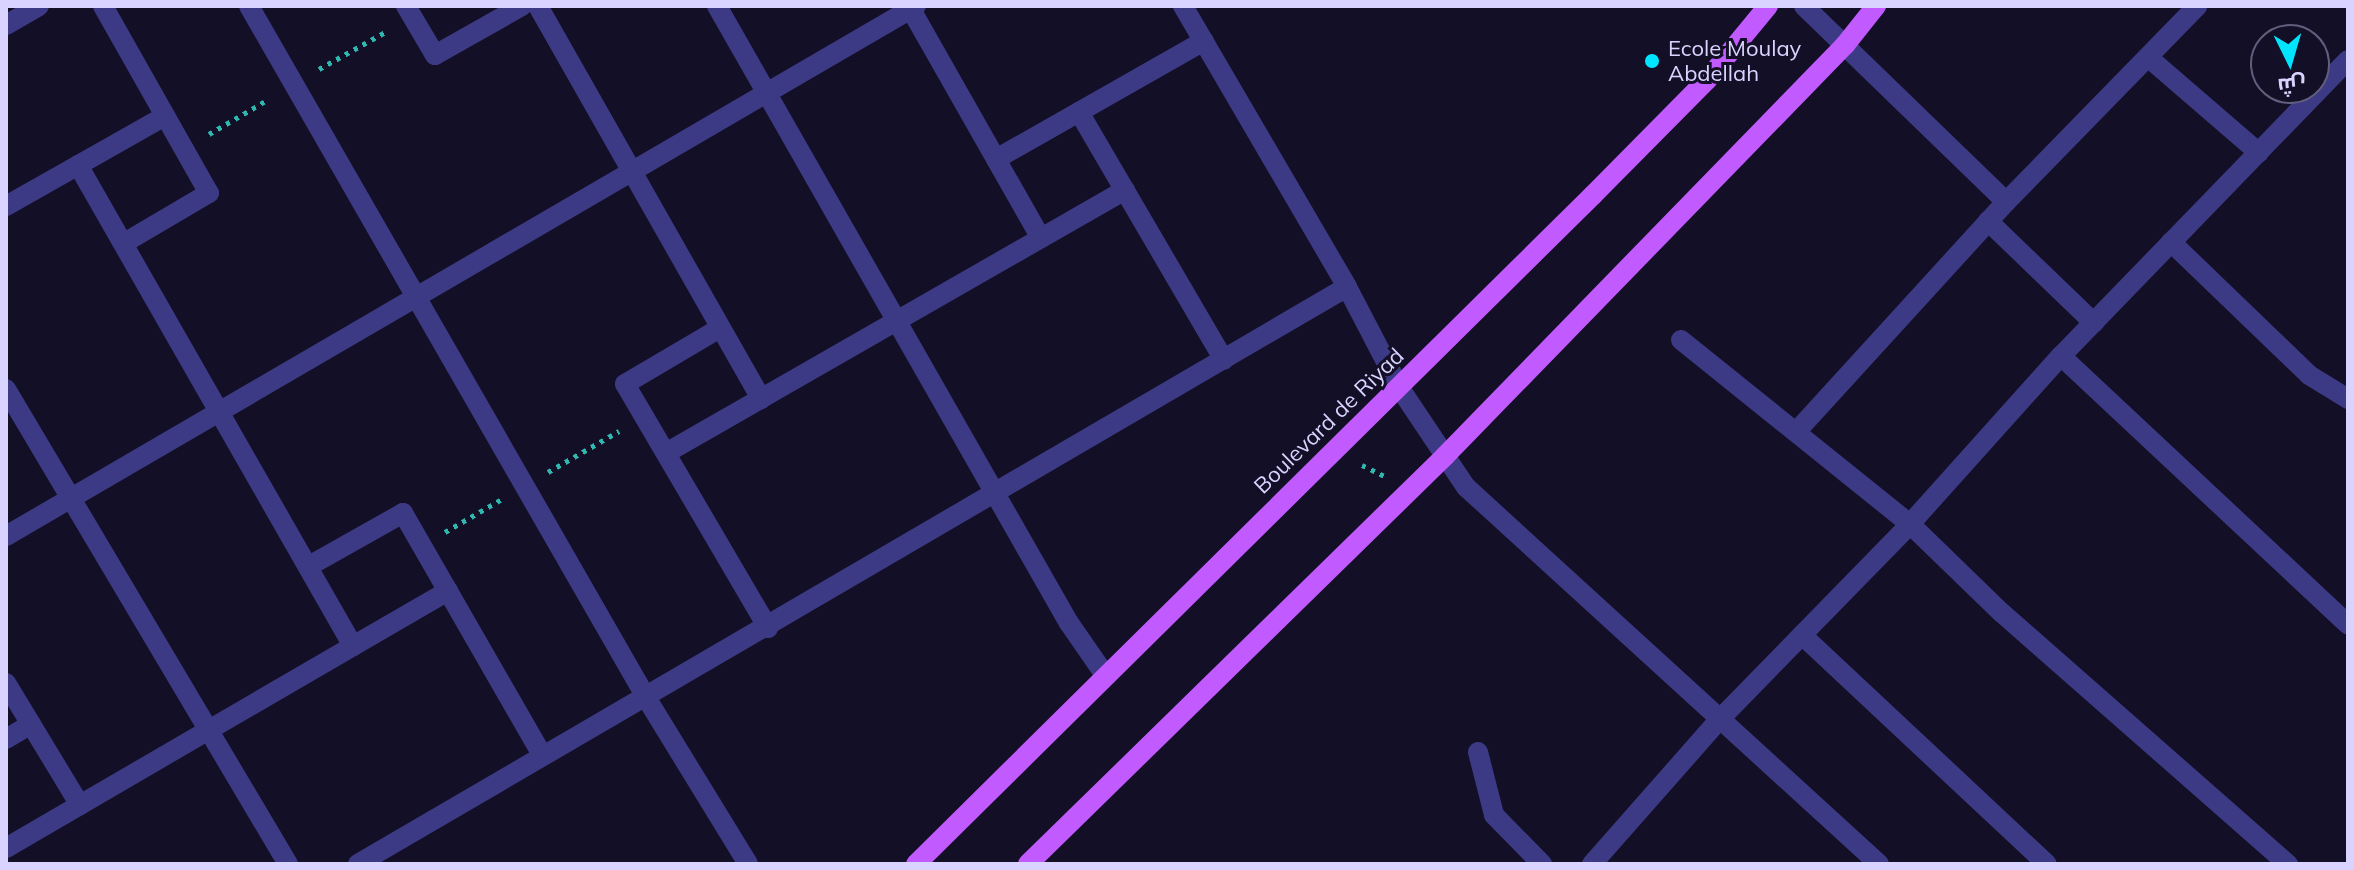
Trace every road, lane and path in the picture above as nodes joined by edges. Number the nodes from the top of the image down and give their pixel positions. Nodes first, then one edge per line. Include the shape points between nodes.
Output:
1 (39, 6) edge
2 (103, 6) edge
3 (249, 6) edge
4 (406, 6) edge
5 (522, 6) edge
6 (538, 6) edge
7 (717, 6) edge
8 (1183, 6) edge
9 (1768, 6) edge
10 (1804, 6) edge
11 (1876, 6) edge
12 (2197, 6) edge
13 (912, 7) edge
14 (6, 25) edge
15 (1204, 41) junction
16 (1845, 45) junction
17 (2149, 58) junction
18 (2347, 64) edge
19 (768, 91) junction
20 (1079, 112) junction
21 (165, 116) junction
22 (2259, 153) junction
23 (996, 159) junction
24 (78, 165) junction
25 (630, 171) junction
26 (1125, 190) junction
27 (2006, 202) junction
28 (6, 206) edge
29 (1988, 221) junction
30 (1041, 238) junction
31 (2171, 242) junction
32 (124, 243) junction
33 (1347, 287) junction
34 (417, 295) junction
35 (898, 320) junction
36 (2094, 323) junction
37 (720, 328) junction
38 (1681, 340) dead end
39 (2061, 356) junction
40 (1224, 360) junction
41 (1399, 387) junction
42 (6, 389) edge
43 (761, 399) junction
44 (2348, 399) edge
45 (222, 410) junction
46 (1796, 432) junction
47 (1331, 449) junction
48 (666, 453) junction
49 (1445, 456) junction
50 (1411, 489) junction
51 (998, 495) junction
52 (72, 497) junction
53 (1910, 524) junction
54 (6, 536) edge
55 (309, 566) junction
56 (448, 591) junction
57 (2348, 625) edge
58 (768, 628) junction
59 (1802, 635) junction
60 (353, 646) junction
61 (1105, 675) junction
62 (6, 683) edge
63 (647, 699) junction
64 (1719, 720) junction
65 (31, 724) junction
66 (209, 731) junction
67 (6, 739) edge
68 (1478, 752) dead end
69 (543, 756) junction
70 (80, 805) junction
71 (6, 848) edge
72 (6, 858) edge
73 (9, 864) edge
74 (288, 864) edge
75 (358, 864) edge
76 (748, 864) edge
77 (916, 864) edge
78 (1028, 864) edge
79 (1542, 864) edge
80 (1592, 864) edge
81 (1879, 864) edge
82 (2047, 864) edge
83 (2288, 864) edge

1 - 14 street
2 - 21 street
3 - 34 street
4 - 5 street via 435,55
6 - 25 street
7 - 19 street
8 - 15 street
9 - 41 main road, Boulevard de Riyad via 1707,80
10 - 16 street
11 - 16 main road
12 - 17 street
13 - 19 street
13 - 23 street
15 - 20 street
15 - 33 street
16 - 27 street
16 - 49 main road
17 - 22 street
17 - 27 street
18 - 22 street
19 - 25 street
19 - 35 street
20 - 23 street
20 - 26 street
21 - 24 street
21 - 32 street via 209,193
22 - 31 street
23 - 30 street
24 - 28 street
24 - 32 street
25 - 34 street
25 - 37 street
26 - 30 street
26 - 40 street
27 - 29 street
29 - 36 street
29 - 46 street
30 - 35 street
31 - 36 street
31 - 44 street via 2309,375
32 - 45 street
33 - 40 street
33 - 41 street
34 - 45 street
34 - 63 street
35 - 43 street
35 - 51 street
36 - 39 street
37 - 43 street
37 - 48 street via 625,384
38 - 46 street
39 - 53 street
39 - 57 street
40 - 51 street
41 - 47 main road, Boulevard de Riyad
41 - 49 street
42 - 52 street
43 - 48 street
45 - 52 street
45 - 55 street
46 - 53 street
47 - 50 path
47 - 61 main road, Boulevard de Riyad
48 - 58 street
49 - 50 main road
49 - 64 street via 1466,487
50 - 78 main road
51 - 58 street
51 - 61 street via 1069,623
52 - 54 street
52 - 66 street
53 - 59 street
53 - 83 street via 2002,613
55 - 56 street via 403,513
55 - 60 street
56 - 60 street
56 - 69 street
58 - 63 street
59 - 64 street
59 - 82 street
60 - 66 street
61 - 77 main road, Boulevard de Riyad
62 - 65 street
63 - 69 street
63 - 76 street
64 - 80 street
64 - 81 street
65 - 67 street
65 - 70 street
66 - 70 street
66 - 74 street
68 - 79 street via 1494,815
69 - 75 street
70 - 71 street
72 - 73 street

